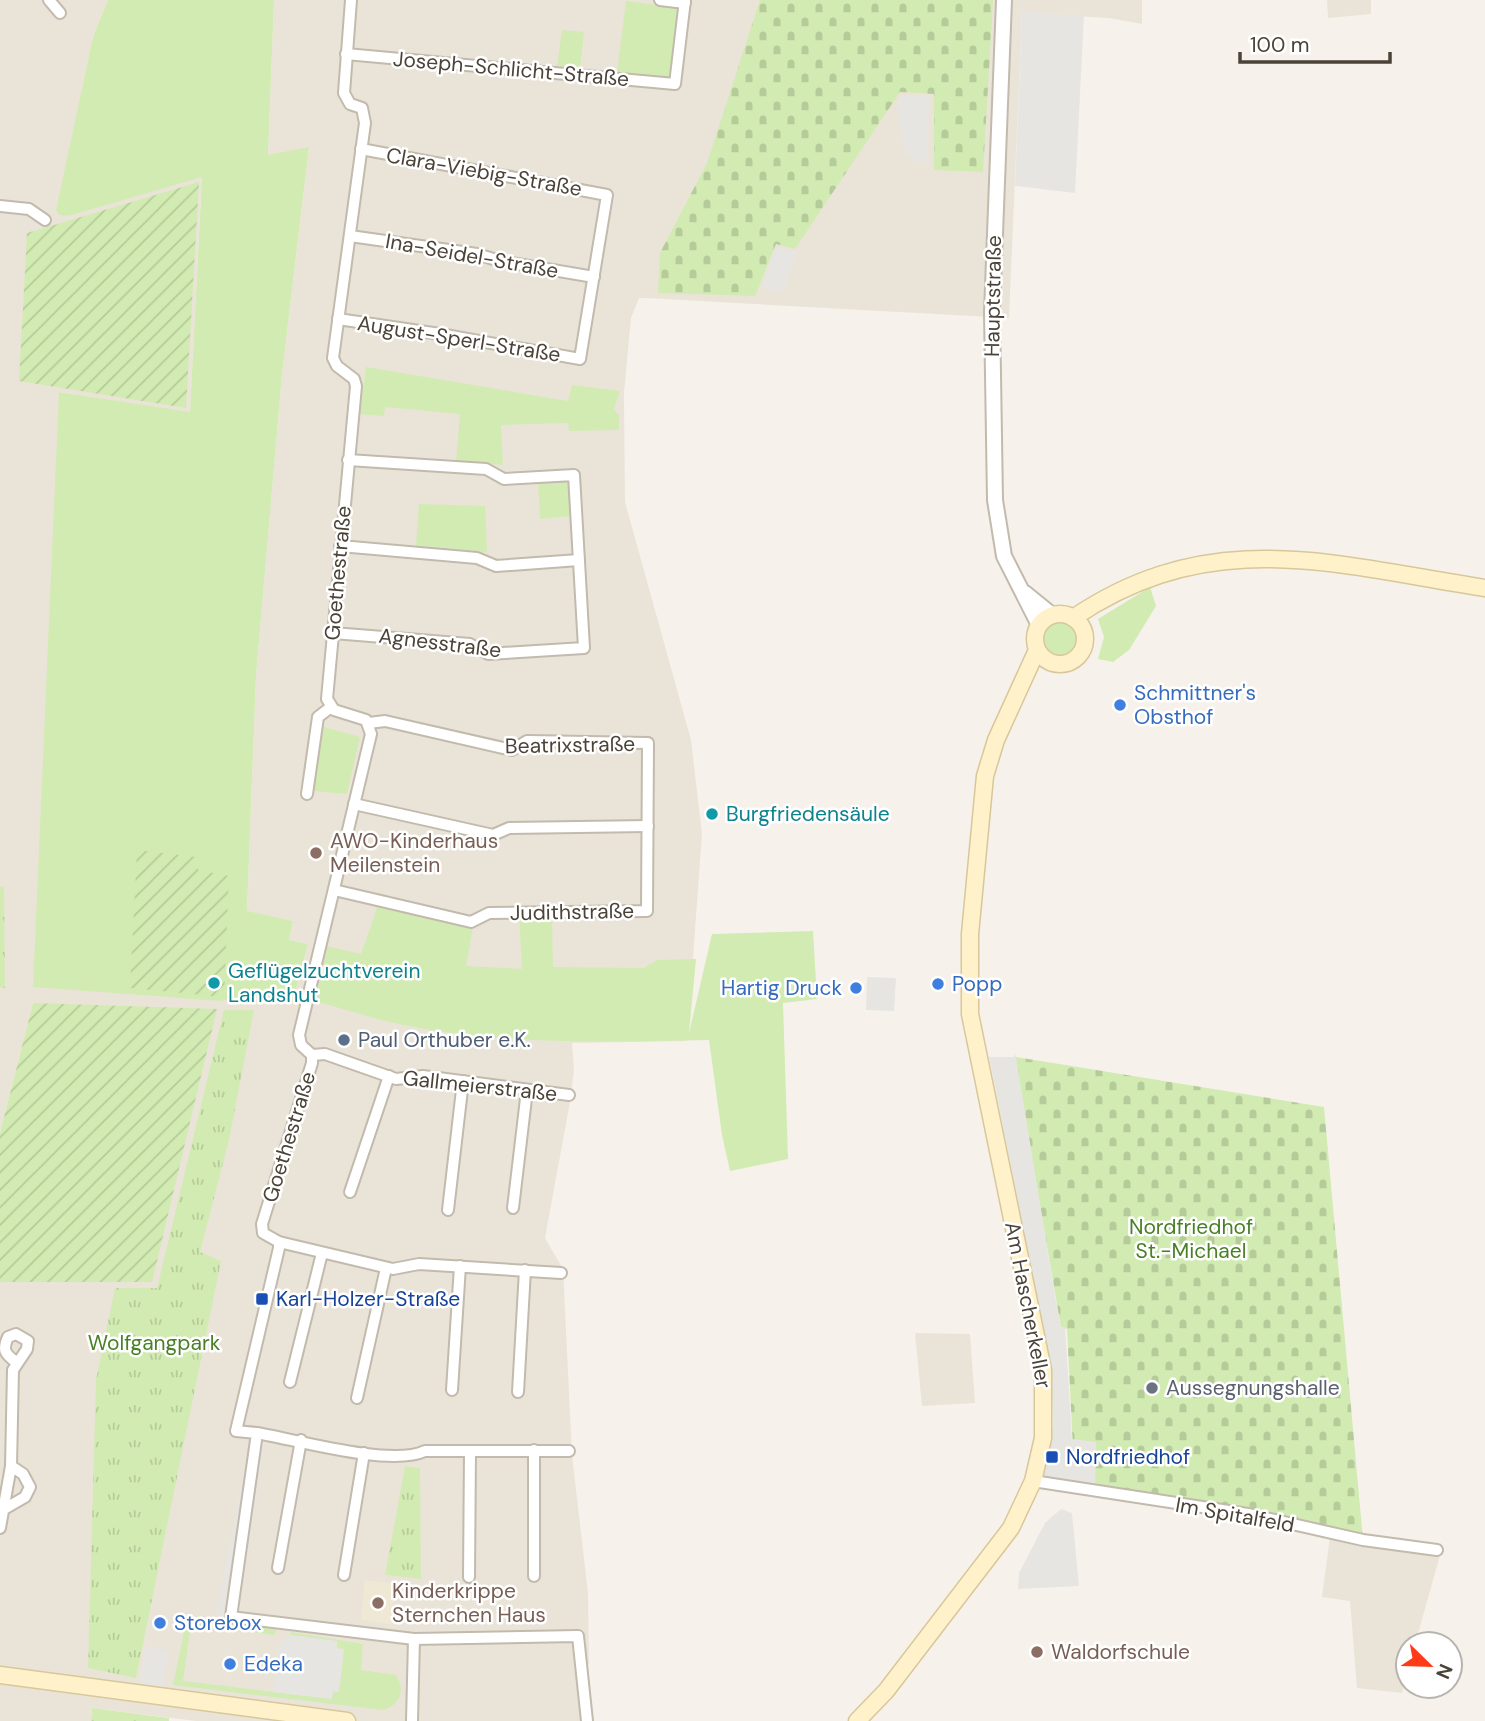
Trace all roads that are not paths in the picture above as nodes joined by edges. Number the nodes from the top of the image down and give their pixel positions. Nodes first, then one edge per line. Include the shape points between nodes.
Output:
1 (49, 0) edge
2 (351, 0) edge
3 (660, 0) edge
4 (1004, 0) edge
5 (685, 1) edge
6 (60, 13) dead end
7 (346, 54) junction
8 (361, 149) junction
9 (0, 206) edge
10 (44, 220) dead end
11 (350, 236) junction
12 (594, 277) junction
13 (338, 319) junction
14 (348, 460) junction
15 (340, 546) junction
16 (579, 560) junction
17 (1485, 588) edge
18 (1045, 620) junction
19 (1078, 624) junction
20 (333, 633) junction
21 (1043, 656) junction
22 (331, 707) junction
23 (369, 723) junction
24 (648, 743) joint
25 (307, 794) dead end
26 (354, 804) junction
27 (648, 826) junction
28 (334, 890) junction
29 (312, 1055) junction
30 (389, 1076) junction
31 (463, 1081) junction
32 (527, 1090) junction
33 (569, 1095) dead end
34 (351, 1192) dead end
35 (513, 1208) dead end
36 (448, 1210) dead end
37 (279, 1242) junction
38 (322, 1253) junction
39 (460, 1266) junction
40 (386, 1268) junction
41 (525, 1270) junction
42 (561, 1273) dead end
43 (16, 1362) dead end
44 (290, 1382) dead end
45 (452, 1390) dead end
46 (518, 1392) dead end
47 (357, 1398) dead end
48 (257, 1433) junction
49 (301, 1440) junction
50 (470, 1451) junction
51 (534, 1451) junction
52 (569, 1451) dead end
53 (364, 1453) junction
54 (11, 1466) junction
55 (1033, 1481) junction
56 (6, 1508) junction
57 (0, 1528) edge
58 (1437, 1550) dead end
59 (278, 1568) dead end
60 (344, 1575) dead end
61 (534, 1576) dead end
62 (468, 1577) dead end
63 (414, 1639) junction
64 (0, 1675) edge
65 (347, 1721) edge
66 (412, 1721) edge
67 (587, 1721) edge
68 (857, 1721) edge

1 - 6 street
2 - 7 street, Goethestraße
3 - 5 street
4 - 18 street, Hauptstraße via 992,313 997,523 1018,588
5 - 7 street, Joseph-Schlicht-Straße via 675,84
7 - 8 street, Goethestraße via 344,93 350,104 362,108 366,115
8 - 11 street, Goethestraße
8 - 12 street, Clara-Viebig-Straße via 607,195
9 - 10 street via 29,209
11 - 12 street, Ina-Seidel-Straße
11 - 13 street, Goethestraße
12 - 13 street, August-Sperl-Straße via 580,359
13 - 14 street, Goethestraße via 334,362 356,385
14 - 15 street, Goethestraße
14 - 16 street, Agnesstraße via 486,469 504,479 574,475
15 - 16 street via 478,558 496,566
15 - 20 street, Goethestraße
16 - 20 street, Agnesstraße via 584,648 488,654 470,644
17 - 19 main road via 1320,561 1220,560 1194,565 1113,597
18 - 19 main road
18 - 21 main road via 1035,638
19 - 21 main road via 1084,643 1078,656 1066,663
20 - 22 street, Goethestraße via 327,699
21 - 55 main road, Am Hascherkeller via 1023,686 989,760 977,833 970,934 970,1014 1043,1370 1045,1424
22 - 23 street
22 - 25 street via 318,717
23 - 24 street, Beatrixstraße via 385,721 512,750 527,741
23 - 26 street, Goethestraße via 371,734
24 - 27 street, Judithstraße
26 - 27 street via 494,835 509,828
26 - 28 street, Goethestraße
27 - 28 street, Judithstraße via 648,911 489,913 471,922
28 - 29 street, Goethestraße via 299,1035 301,1045
29 - 30 street, Gallmeierstraße via 326,1054
29 - 37 street, Goethestraße via 261,1224 265,1236
30 - 31 street, Gallmeierstraße
30 - 34 street
31 - 32 street, Gallmeierstraße
31 - 36 street
32 - 33 street, Gallmeierstraße
32 - 35 street
37 - 38 street
37 - 48 street via 236,1431
38 - 40 street
38 - 44 street
39 - 40 street
39 - 41 street
39 - 45 street
40 - 47 street
41 - 42 street
41 - 46 street
43 - 54 street
48 - 49 street
48 - 63 street via 231,1617
49 - 53 street
49 - 59 street
50 - 51 street
50 - 53 street via 425,1451 405,1457
50 - 62 street
51 - 52 street
51 - 61 street
53 - 60 street
54 - 56 street
54 - 56 street via 23,1474 30,1487 25,1497
55 - 58 street, Im Spitalfeld via 1248,1514 1363,1540
55 - 68 main road, Am Hascherkeller via 1005,1537 886,1691
56 - 57 street
63 - 66 street
63 - 67 street via 578,1636
64 - 65 main road

